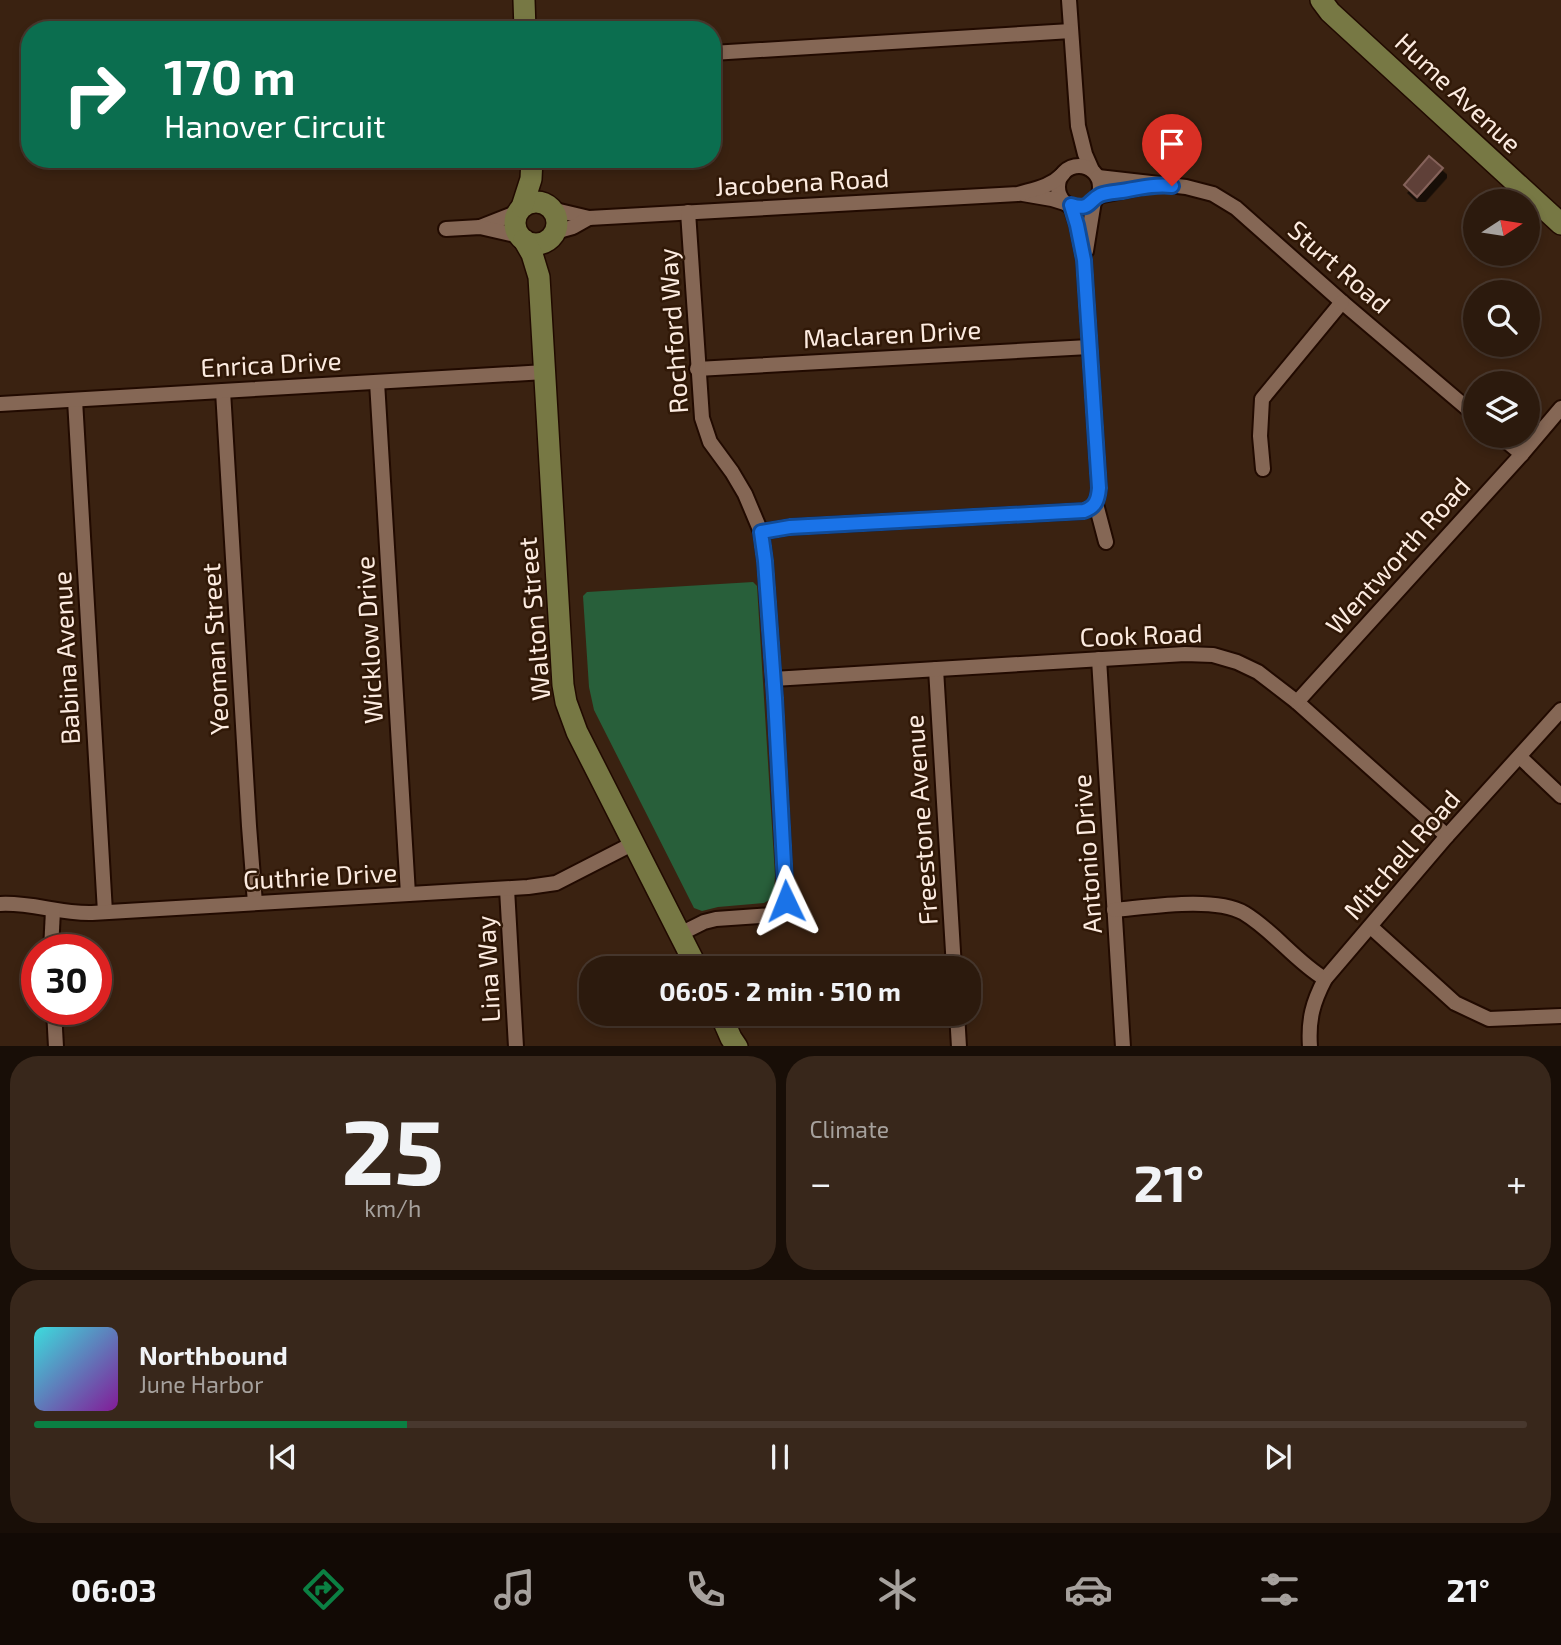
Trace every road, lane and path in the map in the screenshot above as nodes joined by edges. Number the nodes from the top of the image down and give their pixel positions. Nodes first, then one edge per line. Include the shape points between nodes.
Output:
1 (524, 0) edge
2 (1069, 0) edge
3 (1321, 0) edge
4 (525, 21) edge
5 (1071, 31) junction
6 (721, 52) edge
7 (1078, 126) junction
8 (532, 168) edge
9 (534, 168) edge
10 (1064, 173) junction
11 (1095, 174) junction
12 (1158, 185) junction
13 (1018, 194) junction
14 (1096, 198) junction
15 (1070, 205) junction
16 (548, 207) junction
17 (520, 209) junction
18 (688, 212) junction
19 (589, 218) junction
20 (1561, 224) edge
21 (480, 227) junction
22 (446, 229) dead end
23 (553, 235) junction
24 (522, 238) junction
25 (1084, 260) junction
26 (539, 277) junction
27 (1342, 302) junction
28 (1089, 347) junction
29 (697, 369) junction
30 (545, 372) junction
31 (377, 382) junction
32 (223, 391) junction
33 (75, 400) junction
34 (0, 404) edge
35 (1463, 405) edge
36 (1561, 408) edge
37 (1515, 448) edge
38 (1522, 454) junction
39 (1263, 469) dead end
40 (1096, 504) junction
41 (761, 532) junction
42 (1106, 542) dead end
43 (1099, 659) junction
44 (936, 669) junction
45 (773, 679) junction
46 (1297, 702) junction
47 (1561, 710) edge
48 (1520, 757) junction
49 (1561, 796) edge
50 (1447, 836) junction
51 (634, 843) junction
52 (507, 888) junction
53 (408, 894) junction
54 (255, 903) junction
55 (0, 904) edge
56 (53, 910) junction
57 (1114, 910) junction
58 (105, 912) junction
59 (1371, 927) junction
60 (52, 934) edge
61 (680, 934) junction
62 (691, 956) edge
63 (953, 956) edge
64 (1325, 979) junction
65 (1561, 1016) edge
66 (55, 1025) edge
67 (725, 1026) edge
68 (958, 1026) edge
69 (732, 1044) edge
70 (56, 1046) edge
71 (516, 1046) edge
72 (959, 1046) edge
73 (1123, 1046) edge
74 (1310, 1046) edge

1 - 4 street
2 - 5 street
3 - 20 street, Hume Avenue
5 - 6 street
5 - 7 street
7 - 10 street via 1073,157
7 - 11 street via 1084,154
8 - 17 street
9 - 16 street
10 - 11 street via 1084,166
10 - 13 street, Jacobena Road via 1047,186
10 - 15 street via 1059,188
11 - 12 street, Sturt Road
11 - 14 street via 1100,183
12 - 14 street, Sturt Road
12 - 27 street, Sturt Road via 1213,194 1236,208
13 - 15 street, Jacobena Road
13 - 18 street, Jacobena Road
14 - 15 street via 1084,207
14 - 25 street
15 - 25 street
16 - 17 street via 534,202
16 - 19 street, Jacobena Road
16 - 23 street via 556,220
17 - 21 street
17 - 24 street via 515,224
18 - 19 street, Jacobena Road
18 - 29 street, Rochford Way
19 - 23 street, Jacobena Road
21 - 22 street
21 - 24 street
23 - 24 street via 535,244
23 - 26 street, Walton Street
24 - 26 street, Walton Street
25 - 28 street
26 - 30 street, Walton Street
27 - 35 street, Sturt Road
27 - 39 street via 1262,398
28 - 29 street, Maclaren Drive
28 - 40 street via 1099,488
29 - 41 street, Rochford Way via 705,430 743,489
30 - 31 street, Enrica Drive
30 - 51 street, Walton Street via 566,702
31 - 32 street, Enrica Drive
31 - 53 street, Wicklow Drive
32 - 33 street, Enrica Drive
32 - 54 street, Yeoman Street
33 - 34 street, Enrica Drive
33 - 58 street, Babina Avenue
36 - 38 street, Wentworth Road
37 - 38 street
38 - 46 street, Wentworth Road
40 - 41 street via 1084,511
40 - 42 street
41 - 45 street, Rochford Way
43 - 44 street, Cook Road
43 - 46 street, Cook Road via 1213,655 1258,672
43 - 57 street, Antonio Drive
44 - 45 street, Cook Road
44 - 63 street, Freestone Avenue
45 - 61 street, Rochford Way via 786,901 773,915 716,919
46 - 50 street, Cook Road
47 - 48 street, Mitchell Road
48 - 49 street
48 - 50 street, Mitchell Road
50 - 59 street, Mitchell Road
51 - 52 street, Guthrie Drive via 556,883
51 - 61 street, Walton Street
52 - 53 street, Guthrie Drive
52 - 71 street, Lina Way
53 - 54 street, Guthrie Drive
54 - 58 street, Guthrie Drive
55 - 56 street, Guthrie Drive
56 - 58 street, Guthrie Drive
56 - 60 street
57 - 64 street via 1207,903 1243,912
57 - 73 street, Antonio Drive
59 - 64 street, Mitchell Road
59 - 65 street via 1469,1011 1489,1019
61 - 62 street, Walton Street
64 - 74 street, Mitchell Road via 1315,1000
66 - 70 street
67 - 69 street
68 - 72 street

